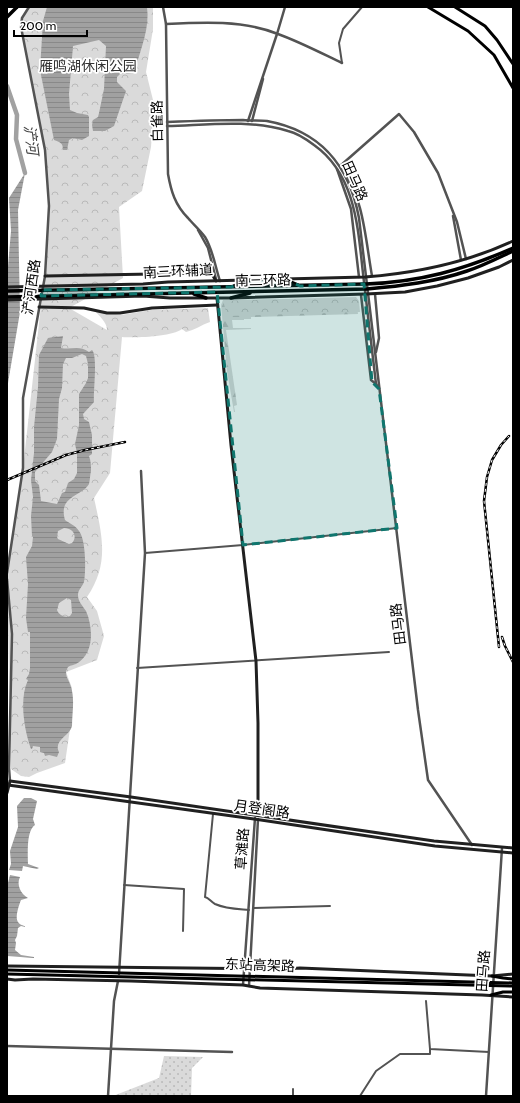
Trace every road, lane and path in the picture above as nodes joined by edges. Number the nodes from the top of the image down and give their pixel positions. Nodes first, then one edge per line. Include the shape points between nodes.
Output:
1 (17, 7) edge
2 (30, 7) edge
3 (163, 7) edge
4 (285, 7) edge
5 (362, 7) edge
6 (428, 7) edge
7 (454, 7) edge
8 (7, 17) edge
9 (166, 24) junction
10 (277, 34) junction
11 (342, 63) joint
12 (513, 64) edge
13 (266, 69) junction
14 (513, 88) edge
15 (248, 120) junction
16 (252, 121) junction
17 (167, 122) junction
18 (247, 124) junction
19 (251, 125) junction
20 (167, 126) junction
21 (335, 165) junction
22 (340, 165) junction
23 (452, 210) junction
24 (358, 227) junction
25 (513, 241) edge
26 (513, 248) edge
27 (513, 251) edge
28 (466, 260) junction
29 (513, 260) edge
30 (461, 261) junction
31 (45, 276) junction
32 (442, 276) junction
33 (372, 277) junction
34 (359, 278) junction
35 (284, 279) junction
36 (252, 280) junction
37 (218, 281) junction
38 (300, 286) junction
39 (7, 287) edge
40 (125, 287) junction
41 (231, 287) junction
42 (7, 291) edge
43 (254, 291) junction
44 (191, 292) junction
45 (375, 294) junction
46 (126, 295) junction
47 (361, 295) junction
48 (7, 297) edge
49 (206, 298) junction
50 (217, 298) junction
51 (231, 298) junction
52 (7, 300) edge
53 (217, 305) junction
54 (39, 307) junction
55 (372, 337) junction
56 (376, 352) junction
57 (376, 384) junction
58 (379, 388) junction
59 (140, 471) dead end
60 (397, 528) junction
61 (243, 545) junction
62 (146, 554) junction
63 (7, 573) edge
64 (7, 579) edge
65 (389, 652) dead end
66 (256, 661) junction
67 (137, 668) junction
68 (10, 781) junction
69 (8, 785) junction
70 (7, 793) edge
71 (131, 797) junction
72 (129, 802) junction
73 (213, 813) junction
74 (258, 815) junction
75 (256, 819) junction
76 (472, 845) junction
77 (502, 848) junction
78 (513, 848) edge
79 (502, 852) junction
80 (513, 853) edge
81 (124, 885) junction
82 (330, 906) dead end
83 (253, 908) junction
84 (249, 910) junction
85 (182, 931) dead end
86 (7, 966) edge
87 (119, 967) junction
88 (245, 969) junction
89 (249, 969) junction
90 (7, 970) edge
91 (7, 974) edge
92 (513, 974) edge
93 (492, 976) junction
94 (7, 979) edge
95 (513, 979) edge
96 (118, 980) junction
97 (513, 983) edge
98 (243, 986) junction
99 (249, 986) junction
100 (513, 986) edge
101 (513, 992) edge
102 (491, 995) junction
103 (513, 997) edge
104 (426, 1001) dead end
105 (7, 1046) edge
106 (111, 1048) junction
107 (430, 1049) junction
108 (232, 1052) dead end
109 (489, 1052) junction
110 (293, 1089) dead end
111 (108, 1096) edge
112 (293, 1096) edge
113 (360, 1096) edge
114 (486, 1096) edge

1 - 8 highway
2 - 31 street, 浐河西路 via 22,18 21,28 45,150 49,206
3 - 9 street, 白雀路
4 - 10 street
5 - 11 street via 343,29 339,43
6 - 14 main road via 468,30 494,54
7 - 12 main road via 485,26
9 - 10 street via 212,22 241,25
9 - 17 street, 白雀路
10 - 11 street
10 - 13 street
13 - 15 street
13 - 16 street
15 - 16 street, 田马路
15 - 17 street, 田马路
15 - 18 street
16 - 19 street
16 - 22 street, 田马路 via 266,121 307,134 324,146
17 - 20 street, 白雀路
18 - 19 street, 田马路
18 - 20 street, 田马路
19 - 21 street, 田马路 via 265,125 306,138 322,150
20 - 37 street, 白雀路 via 168,174 174,199 204,236 214,258
21 - 24 street, 田马路 via 349,192
21 - 34 street via 351,209
22 - 23 street via 399,114 414,132 430,159 444,186
22 - 24 street, 田马路 via 356,203
22 - 33 street via 350,178 361,208
23 - 28 street
23 - 30 street
24 - 55 street, 田马路
25 - 28 main road, 南三环辅道
26 - 32 highway, 南三环路
27 - 32 highway, 南三环路 via 468,271
28 - 30 main road, 南三环辅道
29 - 45 main road, 南三环辅道 via 468,278 437,286
30 - 33 main road, 南三环辅道 via 423,271
31 - 37 main road via 205,273 212,274
31 - 54 street, 浐河西路
32 - 38 highway, 南三环路 via 404,282
32 - 43 highway, 南三环路 via 400,286 367,289
33 - 34 main road, 南三环辅道
34 - 35 main road, 南三环辅道
35 - 36 main road, 南三环辅道
35 - 38 highway
36 - 37 main road, 南三环辅道
36 - 41 highway
37 - 40 main road, 南三环辅道 via 168,282
38 - 41 highway, 南三环路
39 - 40 main road, 南三环辅道
40 - 41 highway, 南三环路
40 - 42 highway, 南三环路
43 - 44 highway, 南三环路
43 - 51 highway
44 - 46 highway, 南三环路
44 - 49 highway
45 - 47 main road, 南三环辅道
45 - 56 street via 379,338
46 - 48 highway, 南三环路
46 - 49 main road, 南三环辅道
46 - 52 main road, 南三环辅道
47 - 51 main road, 南三环辅道
47 - 57 street via 371,380
49 - 50 main road, 南三环辅道
50 - 51 main road, 南三环辅道
50 - 53 main road
53 - 54 main road via 152,308 120,313 84,308
53 - 61 main road
54 - 63 street, 浐河西路 via 22,398 23,468
55 - 56 street, 田马路
55 - 57 street, 田马路
56 - 58 street, 田马路
57 - 58 street, 田马路
58 - 60 street, 田马路
59 - 62 street
60 - 61 street
60 - 76 street, 田马路 via 428,780
61 - 62 street
61 - 66 main road
62 - 67 street
64 - 68 street via 12,634
65 - 66 street
66 - 67 street
66 - 74 main road
67 - 71 street
68 - 69 main road
68 - 71 main road, 月登阁路
69 - 70 main road
69 - 72 main road, 月登阁路
71 - 72 street
71 - 74 main road, 月登阁路
72 - 73 main road, 月登阁路
72 - 81 street
73 - 75 main road, 月登阁路
73 - 84 street via 205,897 215,904
74 - 75 street, 草滩路
74 - 76 main road, 月登阁路
75 - 79 main road, 月登阁路 via 435,846
75 - 83 street, 草滩路
75 - 84 street, 草滩路
76 - 77 main road, 月登阁路
77 - 78 main road, 月登阁路
77 - 79 street, 田马路
79 - 80 main road, 月登阁路
79 - 93 street, 田马路
81 - 85 street via 184,889
81 - 87 street
82 - 83 street
83 - 89 street, 草滩路
84 - 88 street, 草滩路
86 - 87 main road
87 - 88 main road
87 - 96 street
88 - 89 main road
88 - 98 street, 草滩路
89 - 93 main road
89 - 99 street, 草滩路
90 - 97 main road, 东站高架路
91 - 100 main road, 东站高架路
92 - 93 main road
93 - 95 main road
93 - 102 street, 田马路
94 - 96 main road
96 - 98 main road
96 - 106 street
98 - 99 main road
99 - 102 main road
101 - 102 main road
102 - 103 main road
102 - 109 street, 田马路
104 - 107 street
105 - 106 street
106 - 108 street
106 - 111 street
107 - 109 street
107 - 113 street via 430,1054 400,1054 391,1059 376,1071
109 - 114 street, 田马路
110 - 112 street

